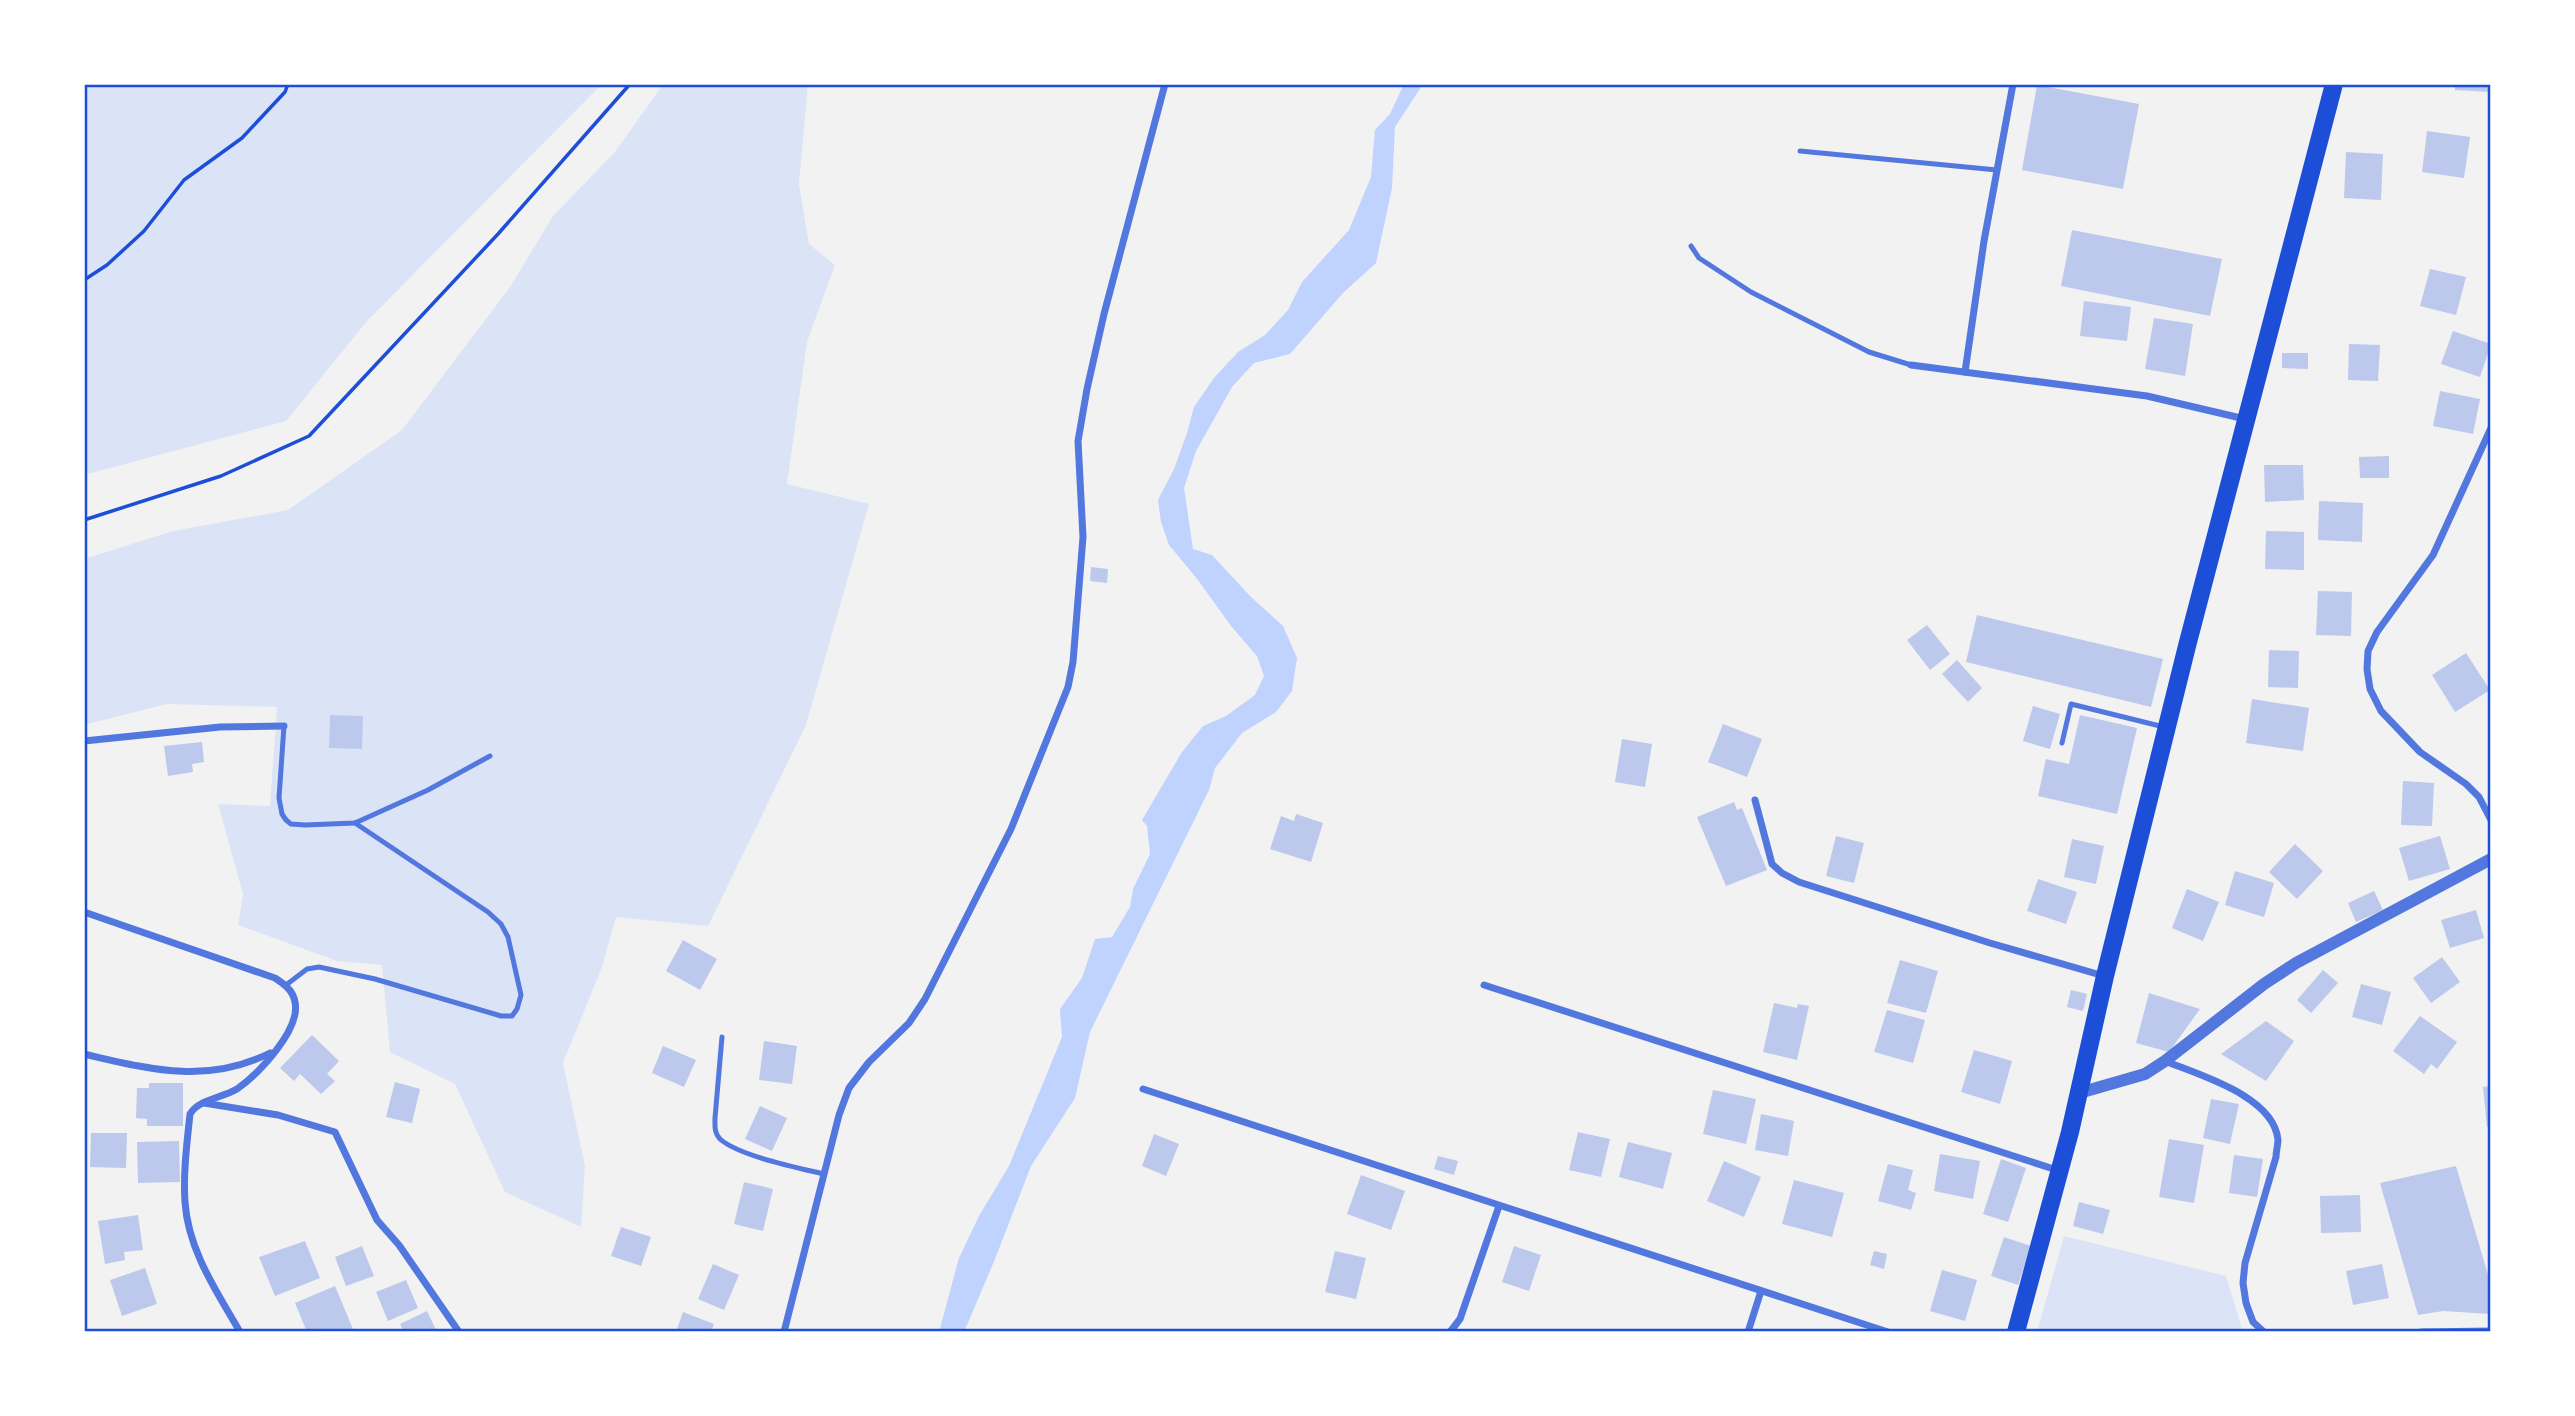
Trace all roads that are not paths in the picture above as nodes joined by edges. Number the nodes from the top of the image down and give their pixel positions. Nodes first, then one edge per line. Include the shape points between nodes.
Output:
1 (1165, 84) edge
2 (2013, 84) edge
3 (2334, 84) edge
4 (1801, 151) dead end
5 (1997, 170) junction
6 (1691, 246) dead end
7 (1911, 365) joint
8 (1965, 372) junction
9 (2246, 419) junction
10 (2491, 428) edge
11 (284, 726) joint
12 (2167, 728) junction
13 (84, 741) edge
14 (2062, 743) dead end
15 (490, 756) dead end
16 (1755, 800) dead end
17 (2491, 820) edge
18 (355, 823) junction
19 (2491, 859) edge
20 (84, 912) edge
21 (2105, 976) junction
22 (286, 985) junction
23 (1484, 985) dead end
24 (722, 1037) dead end
25 (277, 1049) junction
26 (84, 1054) edge
27 (2165, 1061) junction
28 (1143, 1089) dead end
29 (2078, 1093) junction
30 (203, 1103) junction
31 (2060, 1171) junction
32 (824, 1174) junction
33 (1499, 1206) junction
34 (1761, 1291) junction
35 (2491, 1331) edge
36 (240, 1332) edge
37 (459, 1332) edge
38 (784, 1332) edge
39 (1450, 1332) edge
40 (1748, 1332) edge
41 (1888, 1332) edge
42 (2016, 1332) edge
43 (2264, 1332) edge
44 (2421, 1332) edge

1 - 32 street via 1104,314 1078,441 1083,537 1068,687 1011,829 926,999 849,1088
2 - 5 street
3 - 9 main road
4 - 5 lane
5 - 8 street
6 - 7 lane via 1699,258 1751,292 1869,352
7 - 8 street
8 - 9 street via 2147,396
9 - 12 main road
10 - 17 street via 2433,555 2377,632 2368,651 2367,669 2381,711 2420,752 2466,784
11 - 13 street
11 - 18 lane via 279,798 286,820 305,825
12 - 14 lane via 2071,704
12 - 21 main road
15 - 18 lane
16 - 21 street via 1772,864 1799,882
18 - 22 lane via 501,924 521,995 517,1009 512,1016 501,1016 319,967
19 - 27 street via 2296,964
20 - 22 street
21 - 29 main road
22 - 25 street via 296,1003 295,1017
23 - 31 street
24 - 32 lane via 715,1118 719,1138 755,1155
25 - 26 street via 256,1060 205,1073 143,1067
25 - 30 street via 237,1088
27 - 29 street via 2145,1074
27 - 43 street via 2239,1093 2272,1122 2278,1139 2276,1157 2243,1283 2253,1322
28 - 33 street
29 - 31 main road
30 - 36 street via 190,1114 185,1203 206,1273
30 - 37 street via 278,1115 335,1132 377,1220
31 - 42 main road
32 - 38 street
33 - 34 street
33 - 39 street via 1460,1319
34 - 40 street
34 - 41 street
35 - 44 street

